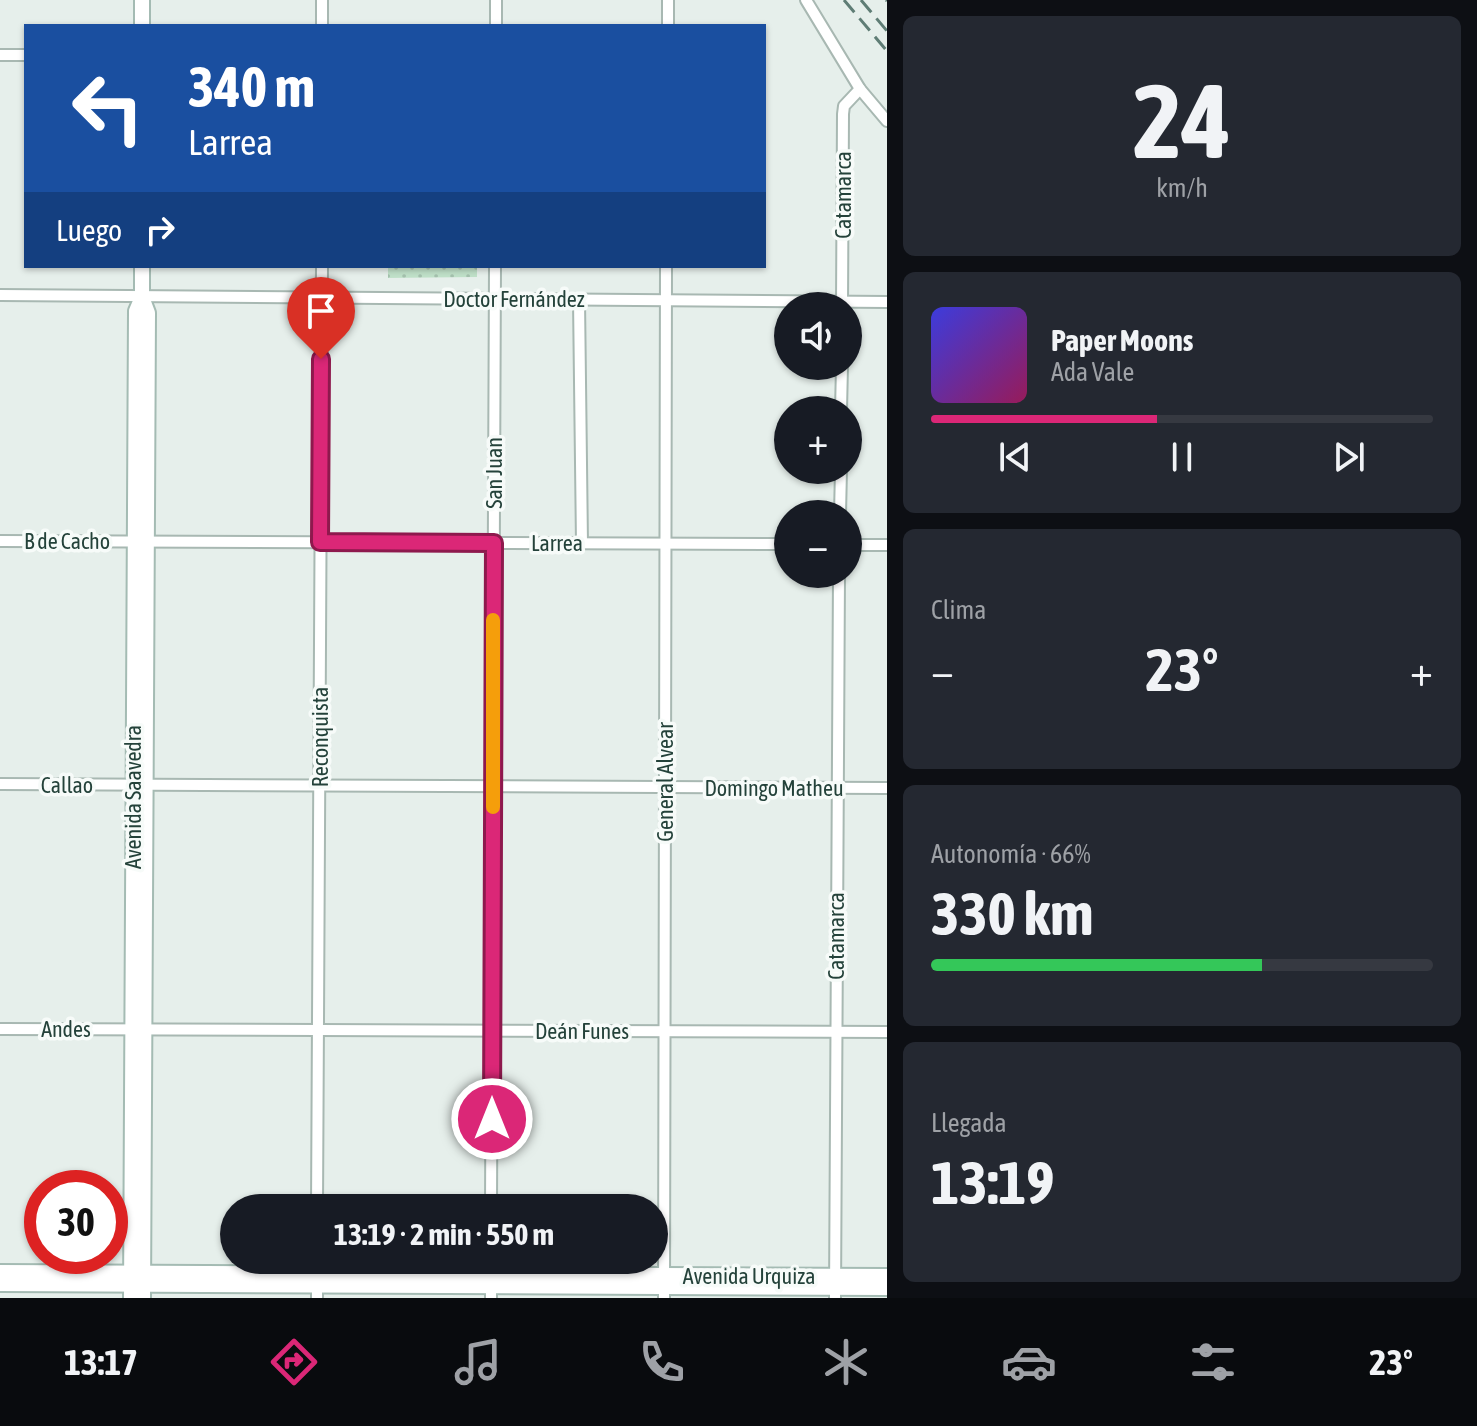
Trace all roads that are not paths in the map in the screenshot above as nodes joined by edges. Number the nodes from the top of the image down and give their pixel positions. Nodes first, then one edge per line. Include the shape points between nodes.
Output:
1 (142, 0) edge
2 (322, 0) edge
3 (496, 0) edge
4 (668, 0) edge
5 (806, 0) edge
6 (142, 24) edge
7 (322, 24) edge
8 (496, 24) edge
9 (668, 24) edge
10 (0, 55) edge
11 (24, 55) edge
12 (860, 89) junction
13 (887, 121) edge
14 (142, 268) edge
15 (322, 268) edge
16 (495, 268) edge
17 (666, 268) edge
18 (842, 292) edge
19 (0, 295) edge
20 (142, 297) junction
21 (322, 298) junction
22 (495, 299) junction
23 (579, 300) junction
24 (665, 301) junction
25 (887, 302) edge
26 (774, 303) edge
27 (862, 303) edge
28 (0, 541) edge
29 (141, 541) junction
30 (320, 542) junction
31 (494, 543) junction
32 (582, 544) junction
33 (666, 544) junction
34 (774, 544) edge
35 (862, 545) edge
36 (887, 545) edge
37 (839, 588) edge
38 (0, 784) edge
39 (139, 786) junction
40 (319, 786) junction
41 (493, 787) junction
42 (665, 788) junction
43 (837, 788) junction
44 (887, 788) edge
45 (0, 1029) edge
46 (138, 1029) junction
47 (318, 1030) junction
48 (492, 1031) junction
49 (664, 1031) junction
50 (836, 1032) junction
51 (887, 1032) edge
52 (317, 1194) edge
53 (491, 1194) edge
54 (0, 1272) edge
55 (887, 1276) edge
56 (317, 1280) edge
57 (491, 1280) edge
58 (0, 1284) edge
59 (137, 1285) edge
60 (664, 1287) edge
61 (835, 1287) edge
62 (887, 1288) edge

1 - 6 street
2 - 7 street
3 - 8 street
4 - 9 street
5 - 12 street
10 - 11 street
12 - 13 street
12 - 18 street, Catamarca via 843,114
14 - 20 street, Avenida Saavedra
15 - 21 street, Reconquista
16 - 22 street, San Juan
17 - 24 street, General Alvear
19 - 20 street, Doctor Fernández
20 - 21 street, Doctor Fernández
20 - 29 street, Avenida Saavedra via 148,313
21 - 22 street, Doctor Fernández
21 - 30 street, Reconquista
22 - 23 street, Doctor Fernández
22 - 31 street, San Juan
23 - 24 street, Doctor Fernández
23 - 32 street
24 - 26 street, Doctor Fernández
24 - 33 street, General Alvear
25 - 27 street, Doctor Fernández
28 - 29 street, B de Cacho
29 - 30 street, Larrea
29 - 39 street, Avenida Saavedra
30 - 31 street, Larrea
30 - 40 street, Reconquista
31 - 32 street, Larrea
31 - 41 street, San Juan
32 - 33 street, Larrea
33 - 34 street, Larrea
33 - 42 street, General Alvear
35 - 36 street
37 - 43 street, Catamarca
38 - 39 street, Callao
39 - 40 street, Domingo Matheu
39 - 46 street, Avenida Saavedra
40 - 41 street, Domingo Matheu
40 - 47 street, Reconquista
41 - 42 street, Domingo Matheu
41 - 48 street, San Juan
42 - 43 street, Domingo Matheu
42 - 49 street, General Alvear
43 - 44 street, Domingo Matheu
43 - 50 street, Catamarca
45 - 46 street, Andes
46 - 47 street, Deán Funes
46 - 59 street, Avenida Saavedra
47 - 48 street, Deán Funes
47 - 52 street, Reconquista
48 - 49 street, Deán Funes
48 - 53 street, San Juan
49 - 50 street, Deán Funes
49 - 60 street, General Alvear
50 - 51 street, Deán Funes
50 - 61 street, Catamarca
54 - 59 street
55 - 61 street, Avenida Urquiza
56 - 57 street, Avenida Urquiza
56 - 59 street, Avenida Urquiza
57 - 60 street, Avenida Urquiza
58 - 59 street
60 - 61 street, Avenida Urquiza
61 - 62 street, Avenida Urquiza

